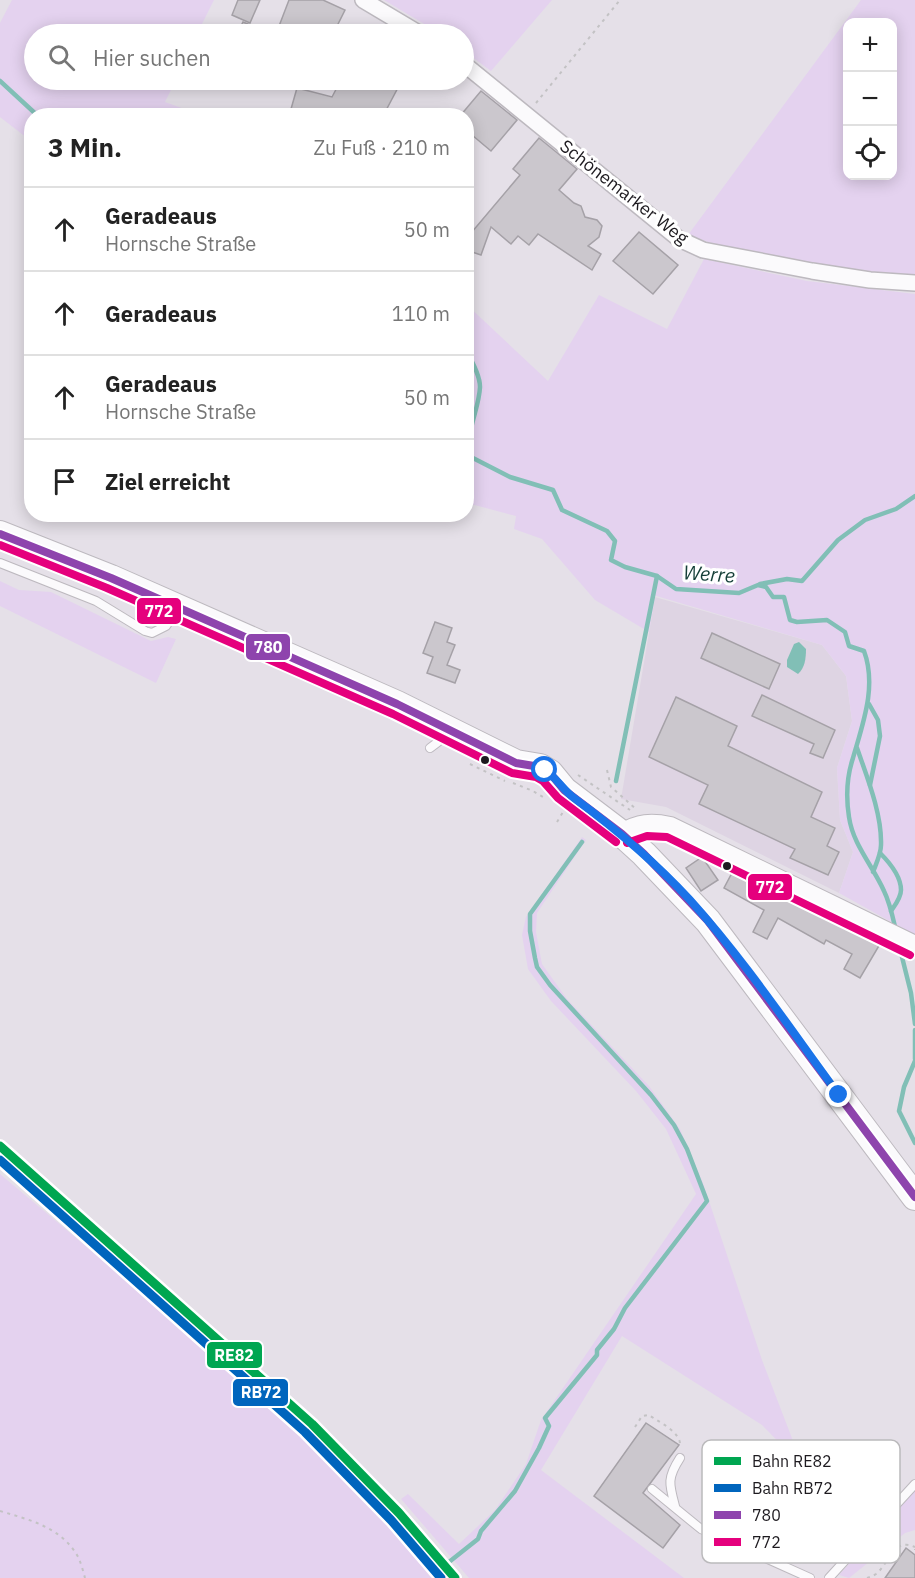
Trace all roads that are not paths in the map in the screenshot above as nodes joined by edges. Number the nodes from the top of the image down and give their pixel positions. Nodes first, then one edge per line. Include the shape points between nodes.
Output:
1 (363, 0) edge
2 (403, 24) edge
3 (474, 72) edge
4 (915, 283) edge
5 (0, 534) edge
6 (0, 563) edge
7 (178, 607) junction
8 (622, 834) junction
9 (912, 945) edge
10 (915, 1197) edge
11 (681, 1458) road end
12 (915, 1484) edge
13 (652, 1489) dead end
14 (900, 1501) edge
15 (675, 1508) junction
16 (702, 1529) edge
17 (777, 1563) edge
18 (844, 1563) edge
19 (810, 1578) edge
20 (830, 1578) edge

1 - 2 street
3 - 4 street, Schönemarker Weg via 679,239 704,250 812,271
5 - 7 main road
6 - 7 lane via 96,601 152,633 166,626
7 - 8 main road via 373,701 438,738 540,767
8 - 9 street via 646,824 670,827
8 - 10 main road via 708,921 896,1178
11 - 15 lane via 669,1482
12 - 14 lane
13 - 15 lane
15 - 16 lane
17 - 19 lane
18 - 20 lane

